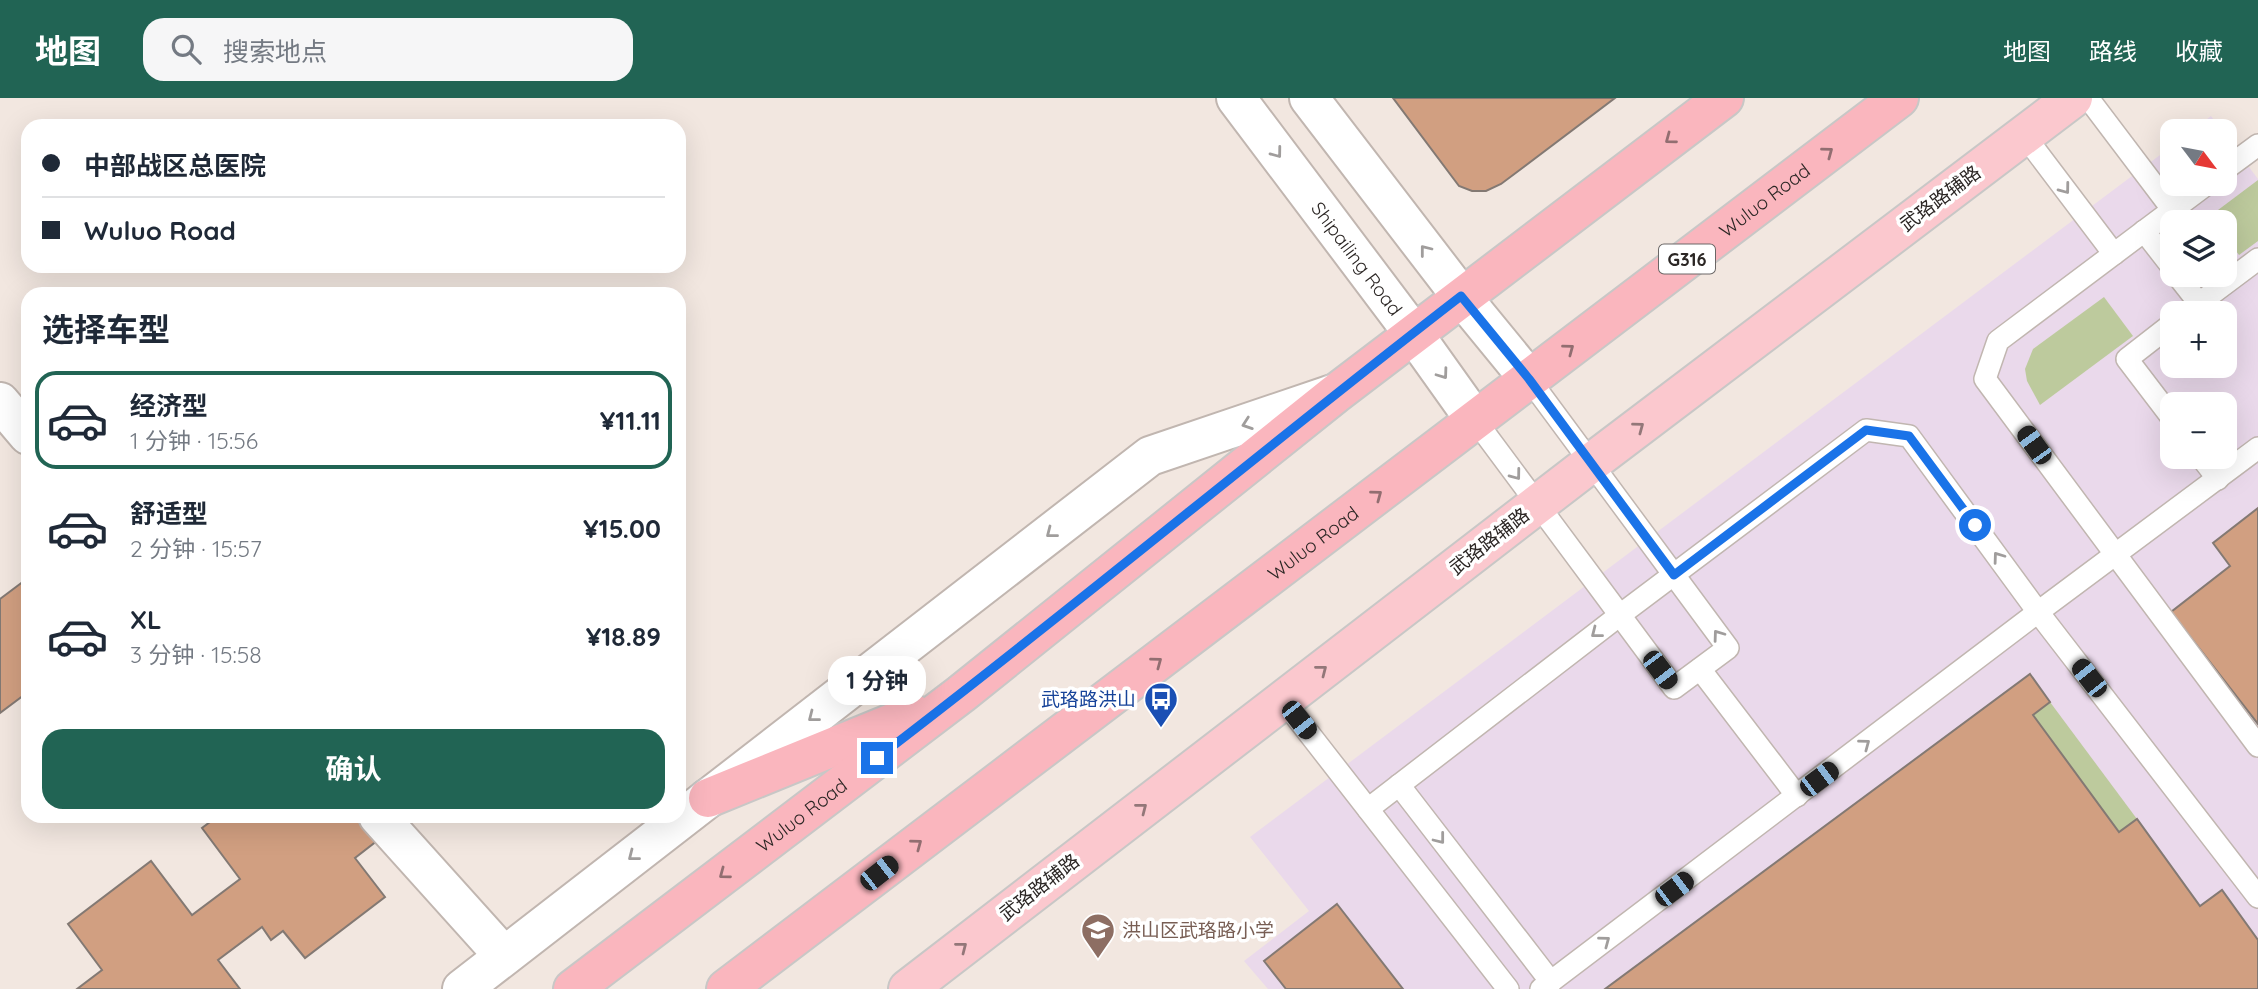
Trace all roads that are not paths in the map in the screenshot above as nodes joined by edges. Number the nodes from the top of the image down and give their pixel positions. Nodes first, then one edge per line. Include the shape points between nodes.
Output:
1 (1236, 98) edge
2 (1309, 98) edge
3 (1724, 98) edge
4 (1899, 98) edge
5 (2073, 98) edge
6 (2088, 98) edge
7 (2024, 135) junction
8 (2258, 145) edge
9 (2237, 160) edge
10 (2190, 196) edge
11 (2172, 209) junction
12 (2144, 231) junction
13 (2160, 252) edge
14 (2114, 254) junction
15 (2258, 259) edge
16 (1461, 296) junction
17 (2201, 301) edge
18 (1413, 333) junction
19 (2160, 333) edge
20 (1529, 379) junction
21 (1335, 394) junction
22 (0, 402) edge
23 (2160, 402) edge
24 (1475, 420) junction
25 (21, 427) edge
26 (2258, 448) edge
27 (1591, 463) junction
28 (2210, 469) edge
29 (2218, 479) junction
30 (1538, 504) junction
31 (2115, 556) junction
32 (1674, 575) junction
33 (2038, 612) junction
34 (1620, 615) junction
35 (1700, 668) junction
36 (961, 694) junction
37 (1283, 700) junction
38 (2258, 746) edge
39 (1399, 785) junction
40 (1797, 796) junction
41 (708, 798) junction
42 (1368, 809) junction
43 (686, 815) edge
44 (384, 823) edge
45 (676, 823) edge
46 (2258, 897) edge
47 (816, 922) junction
48 (504, 956) junction
49 (1546, 985) edge
50 (462, 989) edge
51 (573, 989) edge
52 (726, 989) edge
53 (772, 989) edge
54 (908, 989) edge
55 (1508, 989) edge

1 -> 18 street, Shipailing Road
16 -> 2 street
3 -> 16 highway, Wuluo Road
20 -> 4 highway, Wuluo Road / G316
5 - 7 main road, 武珞路辅路
6 - 11 lane
7 -> 14 lane
27 -> 7 main road, 武珞路辅路
8 - 9 lane
10 - 11 lane
11 - 12 lane
12 - 13 lane
12 - 14 lane
14 - 31 lane via 1998,341 1985,379
15 - 17 lane
16 - 18 highway, Wuluo Road
16 - 20 street
18 - 21 highway, Wuluo Road
18 -> 24 street, Shipailing Road
19 - 23 lane via 2127,359
20 - 24 highway, Wuluo Road / G316
20 - 27 lane
21 - 36 highway, Wuluo Road
21 -> 41 street via 1150,456
22 - 25 street
24 -> 30 lane
47 -> 24 highway, Wuluo Road / G316
26 - 29 lane
27 - 30 main road, 武珞路辅路
27 - 32 lane
28 - 29 lane
29 - 31 lane
30 - 34 lane
37 -> 30 main road, 武珞路辅路
31 - 33 lane
31 - 38 lane
33 -> 32 lane via 1909,436 1866,430
32 - 34 lane
35 -> 32 lane via 1728,648
40 -> 33 lane
33 - 46 lane
34 - 35 lane via 1674,688
34 -> 39 lane
35 - 40 lane
36 - 41 highway
36 -> 51 highway, Wuluo Road
37 - 42 lane
54 -> 37 main road, 武珞路辅路
39 - 42 lane
39 -> 49 lane
49 -> 40 lane
41 -> 43 street
42 - 55 lane
44 - 48 street
45 -> 48 street
47 - 52 highway, Wuluo Road / G316
47 - 53 highway
48 - 50 street

